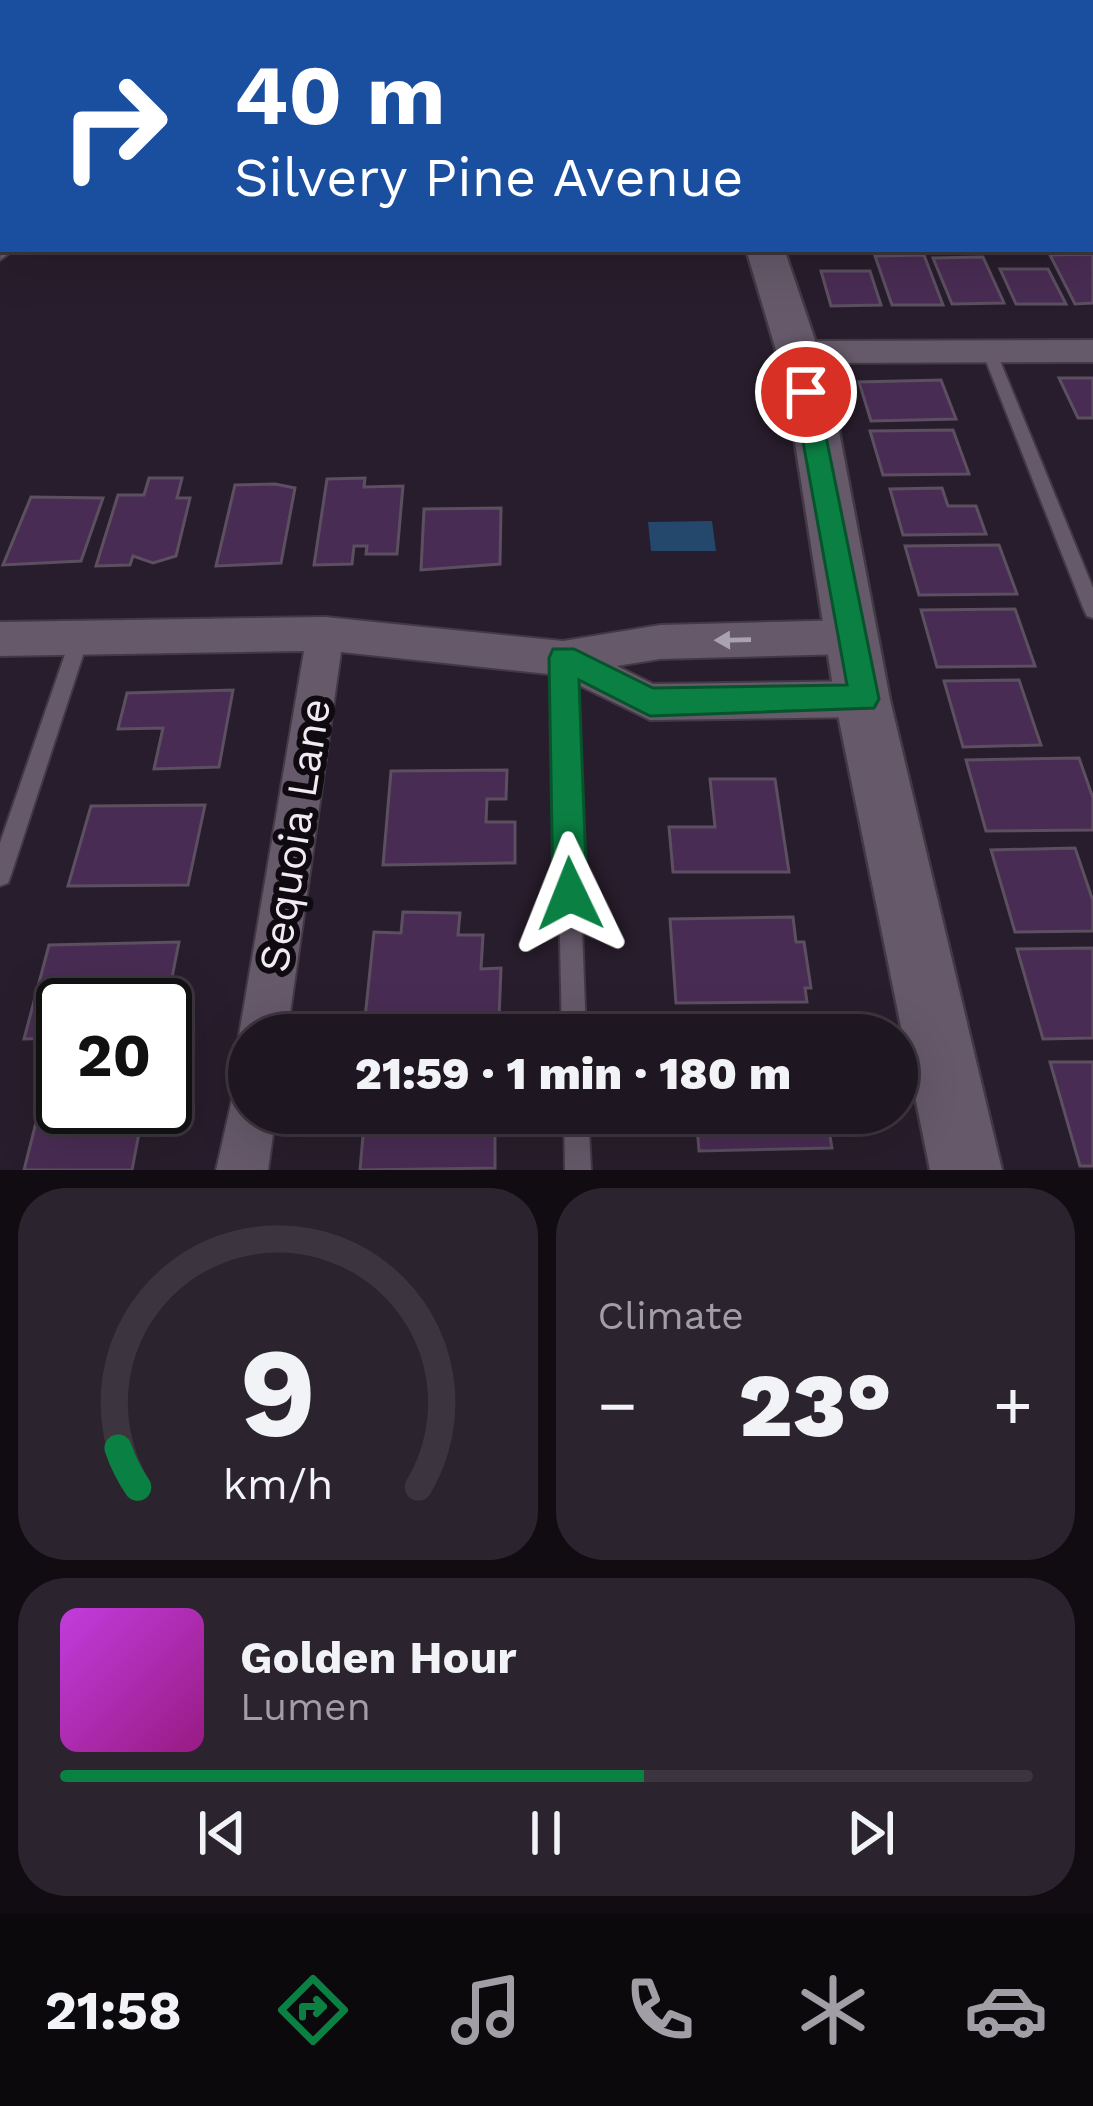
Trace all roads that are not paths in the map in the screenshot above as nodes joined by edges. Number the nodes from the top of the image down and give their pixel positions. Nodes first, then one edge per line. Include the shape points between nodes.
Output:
1 (766, 252) edge
2 (1093, 351) edge
3 (798, 352) junction
4 (989, 352) junction
5 (1093, 610) edge
6 (325, 634) junction
7 (850, 637) junction
8 (80, 638) junction
9 (0, 639) edge
10 (563, 658) junction
11 (864, 699) junction
12 (0, 875) edge
13 (266, 1014) edge
14 (573, 1014) edge
15 (248, 1134) edge
16 (577, 1134) edge
17 (242, 1170) edge
18 (578, 1170) edge
19 (966, 1170) edge

1 - 3 street
2 - 4 street
3 - 4 street
3 - 7 street
4 - 5 lane
6 - 8 street
6 - 10 street
6 - 13 street, Sequoia Lane
7 -> 10 street via 660,641
7 - 11 street
8 - 9 street
8 - 12 lane
10 - 11 street via 650,702
10 - 14 lane
11 - 19 street
15 - 17 street
16 - 18 lane

